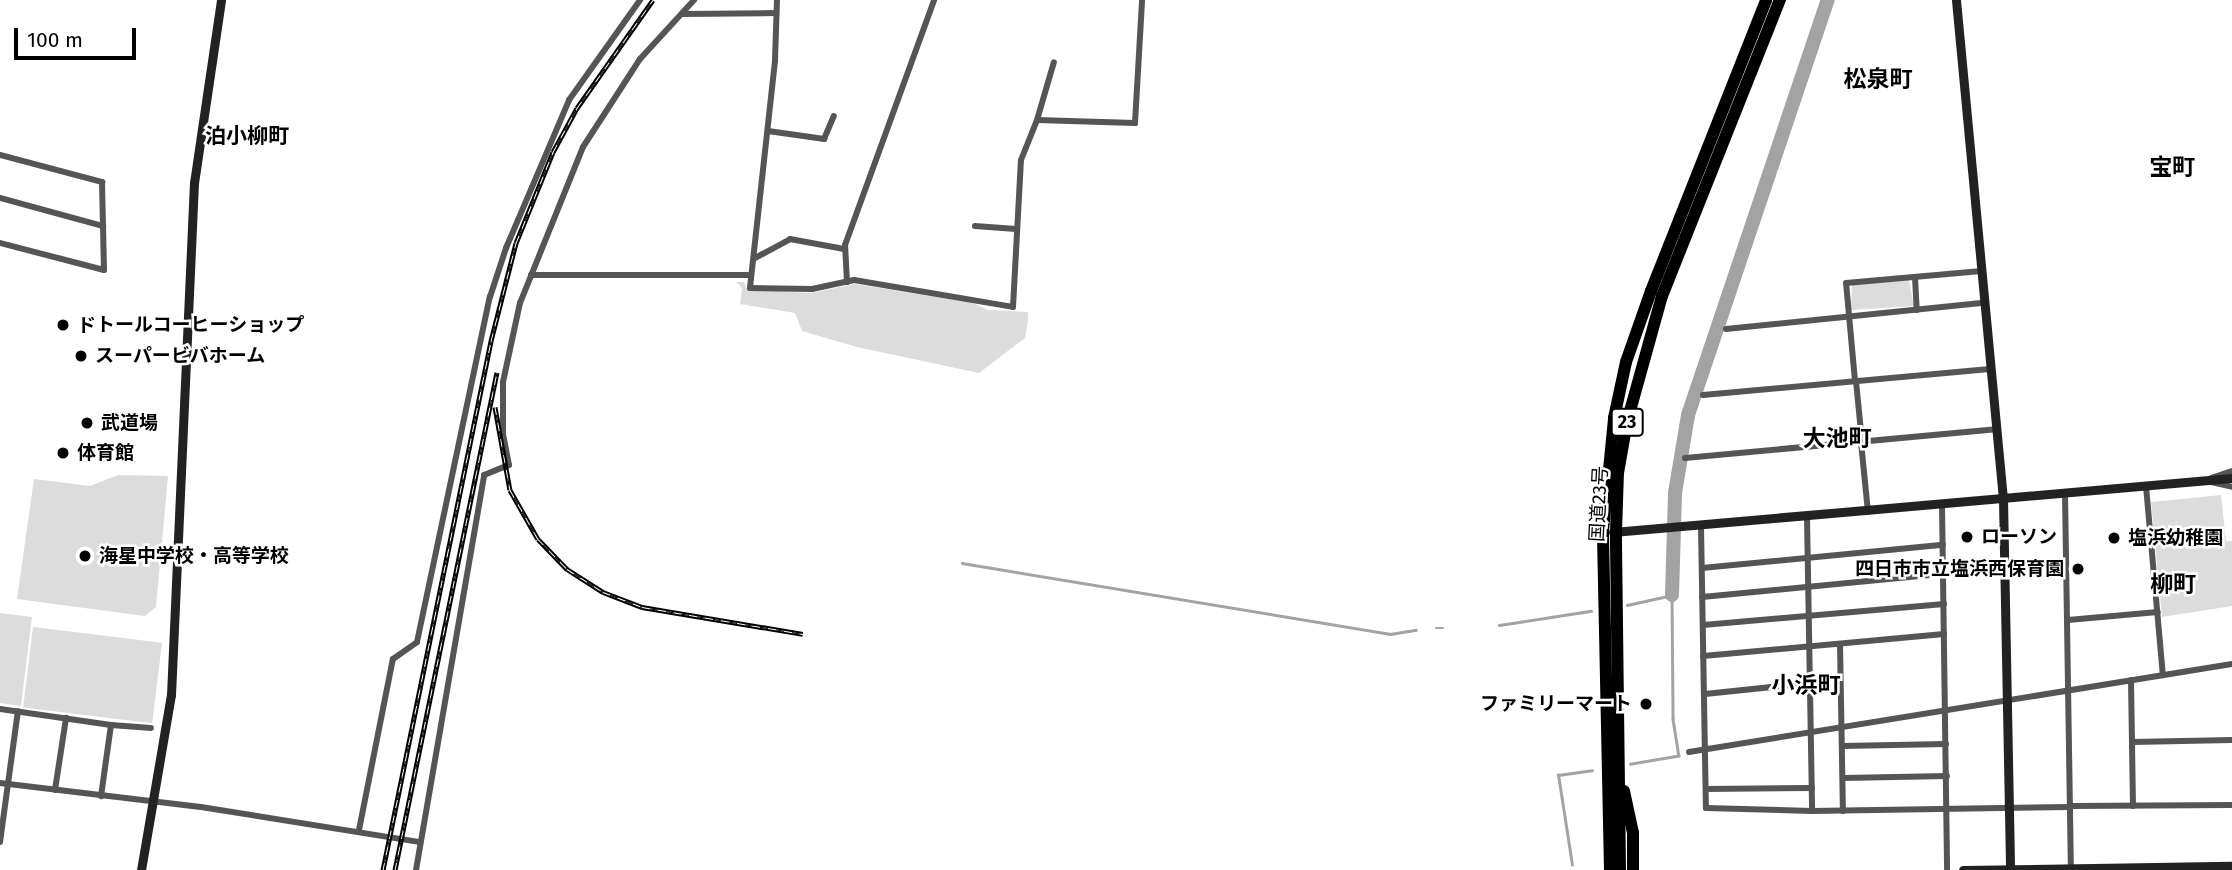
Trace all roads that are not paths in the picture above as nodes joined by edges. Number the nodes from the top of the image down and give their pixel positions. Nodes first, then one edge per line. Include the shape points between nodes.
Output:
1 (222, 0) edge
2 (640, 0) edge
3 (694, 0) edge
4 (777, 0) edge
5 (934, 0) edge
6 (1142, 0) edge
7 (1766, 0) edge
8 (1780, 0) edge
9 (1956, 0) edge
10 (776, 13) junction
11 (683, 14) junction
12 (1054, 62) dead end
13 (834, 116) dead end
14 (1037, 120) junction
15 (768, 131) junction
16 (0, 155) edge
17 (0, 198) edge
18 (103, 226) junction
19 (975, 226) dead end
20 (1016, 229) junction
21 (0, 243) edge
22 (844, 249) junction
23 (754, 258) junction
24 (1981, 271) junction
25 (531, 275) junction
26 (749, 275) junction
27 (1915, 277) junction
28 (847, 282) junction
29 (1984, 303) junction
30 (1917, 310) junction
31 (1849, 316) junction
32 (1726, 328) dead end
33 (1990, 369) junction
34 (1856, 381) junction
35 (1703, 396) dead end
36 (1996, 429) junction
37 (1861, 442) junction
38 (1685, 458) dead end
39 (2232, 471) edge
40 (2232, 478) edge
41 (2206, 481) junction
42 (2146, 486) junction
43 (2232, 487) edge
44 (2065, 494) junction
45 (2003, 499) junction
46 (1942, 505) junction
47 (1868, 512) junction
48 (1807, 517) junction
49 (1701, 527) junction
50 (1609, 531) junction
51 (1943, 544) junction
52 (1808, 558) junction
53 (1702, 568) junction
54 (1943, 574) junction
55 (1809, 587) junction
56 (1702, 597) junction
57 (1944, 604) junction
58 (2158, 612) junction
59 (1809, 616) junction
60 (2068, 620) junction
61 (1703, 625) junction
62 (1944, 634) junction
63 (1840, 644) junction
64 (1810, 647) junction
65 (1703, 656) junction
66 (2232, 664) edge
67 (2163, 675) junction
68 (2131, 680) junction
69 (1810, 683) junction
70 (2069, 690) junction
71 (1705, 694) junction
72 (2007, 700) junction
73 (0, 709) edge
74 (1945, 709) junction
75 (18, 711) junction
76 (66, 718) junction
77 (111, 725) junction
78 (1842, 726) junction
79 (151, 728) dead end
80 (1811, 732) junction
81 (2232, 740) edge
82 (2132, 742) junction
83 (1946, 744) junction
84 (1842, 746) junction
85 (1705, 749) junction
86 (1689, 752) dead end
87 (1613, 760) junction
88 (1947, 776) junction
89 (1843, 778) junction
90 (4, 783) edge
91 (1812, 788) junction
92 (1706, 789) junction
93 (55, 790) junction
94 (101, 796) junction
95 (151, 803) junction
96 (2232, 805) edge
97 (2133, 806) junction
98 (2009, 807) junction
99 (2071, 807) junction
100 (1947, 808) junction
101 (1812, 811) junction
102 (1843, 811) junction
103 (359, 830) junction
104 (0, 842) edge
105 (420, 842) junction
106 (2232, 866) edge
107 (2210, 868) edge
108 (2010, 869) edge
109 (2071, 869) edge
110 (141, 870) edge
111 (416, 870) edge
112 (1602, 870) edge
113 (1610, 870) edge
114 (1620, 870) edge
115 (1633, 870) edge
116 (1947, 870) edge
117 (1963, 870) edge

1 - 95 street via 195,173 175,636
2 - 103 street via 569,100 506,248 490,298 417,642 393,659
3 - 11 street
4 - 10 street
5 - 22 street
6 - 14 street via 1135,123
7 - 50 highway, 国道23号 / 23 via 1626,362 1606,471
8 - 50 highway, 国道23号 / 23 via 1662,296 1640,364
9 - 24 street
10 - 11 street
10 - 15 street
11 - 25 street via 640,59 589,137
12 - 14 street
13 - 15 street via 824,139
14 - 20 street via 1021,160
15 - 23 street
16 - 18 street via 102,182
17 - 18 street
18 - 21 street via 104,270
19 - 20 street
20 - 28 street via 1013,307
22 - 23 street via 790,239
22 - 28 street
23 - 26 street
24 - 27 street
24 - 29 street
25 - 26 street
25 - 105 street via 520,303 503,382 509,464 484,475
26 - 28 street via 750,288 812,289
27 - 30 street
27 - 31 street via 1846,283
29 - 30 street
29 - 33 street
30 - 31 street
31 - 32 street
31 - 34 street
33 - 34 street
33 - 36 street
34 - 35 street
34 - 37 street
36 - 37 street
36 - 45 street
37 - 38 street
37 - 47 street
39 - 41 street
40 - 41 street
41 - 42 street
41 - 43 street
42 - 44 street
42 - 58 street
44 - 45 street
44 - 60 street
45 - 46 street
45 - 72 street
46 - 47 street
46 - 51 street
47 - 48 street
48 - 49 street
48 - 52 street
49 - 50 street
49 - 53 street
50 - 87 highway, 国道23号 / 23
51 - 52 street
51 - 54 street
52 - 53 street
52 - 55 street
53 - 56 street
54 - 55 street
54 - 57 street
55 - 56 street
55 - 59 street
56 - 61 street
57 - 59 street
57 - 62 street
58 - 60 street
58 - 67 street
59 - 61 street
59 - 64 street
60 - 70 street
61 - 65 street
62 - 63 street
62 - 74 street
63 - 64 street
63 - 78 street
64 - 65 street
64 - 69 street
65 - 71 street
66 - 67 street
67 - 68 street
68 - 70 street
68 - 82 street
69 - 71 street
69 - 80 street
70 - 72 street
70 - 99 street
71 - 85 street
72 - 74 street
72 - 98 street
73 - 75 street
74 - 78 street
74 - 83 street
75 - 76 street
75 - 90 street
76 - 77 street
76 - 93 street
77 - 79 street
77 - 94 street
78 - 80 street
78 - 84 street
80 - 85 street
80 - 91 street
81 - 82 street
82 - 97 street
83 - 84 street
83 - 88 street
84 - 89 street
85 - 86 street
85 - 92 street
87 - 112 highway
87 - 113 highway, 国道23号 / 23
87 - 114 highway, 国道23号 / 23
87 - 115 highway via 1633,833
88 - 89 street
88 - 100 street
89 - 102 street
90 - 93 street
90 - 104 street
91 - 92 street
91 - 101 street
92 - 101 street via 1708,811
93 - 94 street
94 - 95 street
95 - 103 street
95 - 110 street
96 - 97 street
97 - 99 street
98 - 99 street
98 - 100 street
98 - 108 street
99 - 109 street
100 - 102 street
100 - 116 street
101 - 102 street
103 - 105 street
105 - 111 street
106 - 107 street
107 - 109 street
108 - 109 street
108 - 117 street

